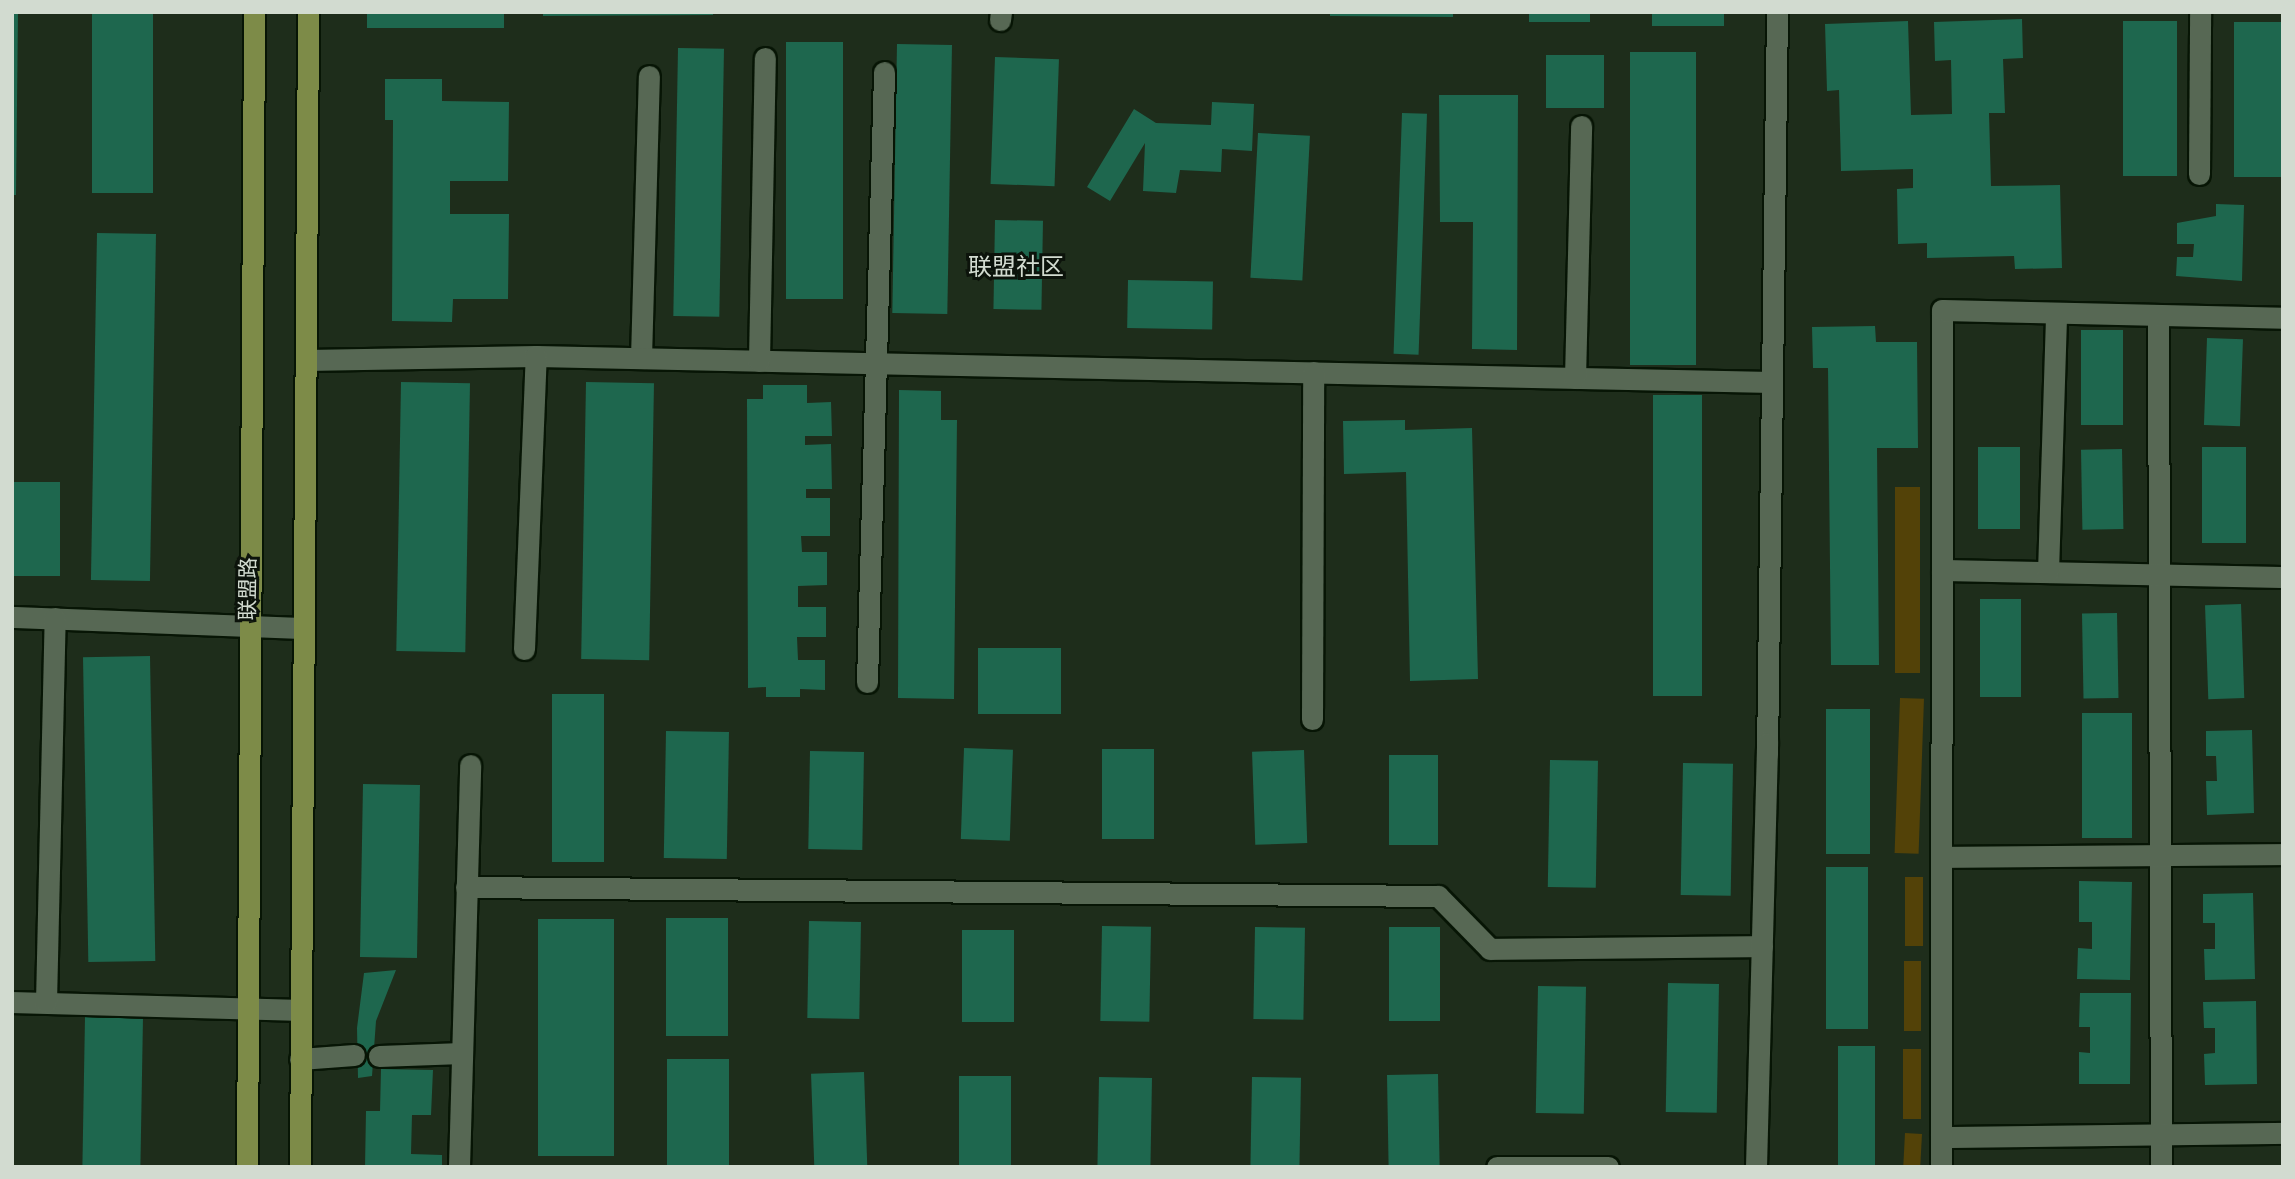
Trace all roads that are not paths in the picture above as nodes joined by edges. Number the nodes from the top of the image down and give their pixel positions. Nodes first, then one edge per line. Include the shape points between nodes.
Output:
1 (254, 12) edge
2 (308, 12) edge
3 (1777, 12) edge
4 (2200, 12) edge
5 (765, 58) dead end
6 (884, 72) dead end
7 (649, 76) dead end
8 (1581, 126) dead end
9 (2199, 174) dead end
10 (2056, 313) junction
11 (2158, 317) junction
12 (2283, 318) edge
13 (536, 356) junction
14 (640, 358) junction
15 (306, 360) junction
16 (759, 360) junction
17 (876, 363) junction
18 (1313, 372) junction
19 (1575, 378) junction
20 (1772, 383) junction
21 (1942, 570) junction
22 (2048, 572) junction
23 (2159, 574) junction
24 (2283, 577) edge
25 (12, 618) edge
26 (55, 618) junction
27 (249, 626) junction
28 (304, 628) junction
29 (524, 649) dead end
30 (867, 682) dead end
31 (1312, 719) dead end
32 (470, 765) dead end
33 (2283, 854) edge
34 (2160, 855) junction
35 (1942, 857) junction
36 (466, 887) junction
37 (1762, 946) junction
38 (12, 1002) edge
39 (46, 1002) junction
40 (247, 1008) junction
41 (301, 1010) junction
42 (462, 1053) junction
43 (354, 1055) dead end
44 (379, 1056) dead end
45 (300, 1059) junction
46 (2283, 1133) edge
47 (2161, 1135) junction
48 (1941, 1137) junction
49 (247, 1167) edge
50 (300, 1167) edge
51 (459, 1167) edge
52 (1496, 1167) edge
53 (1608, 1167) edge
54 (1756, 1167) edge
55 (1941, 1167) edge
56 (2161, 1167) edge

1 - 27 main road, 联盟路
2 - 15 main road
3 - 20 lane
4 - 9 lane
5 - 16 lane
6 - 17 lane
7 - 14 lane
8 - 19 lane
10 - 11 lane
10 - 21 lane via 1942,310
10 - 22 lane
11 - 12 lane
11 - 23 lane
13 - 14 lane
13 - 15 lane
13 - 29 lane
14 - 16 lane
15 - 28 main road
16 - 17 lane
17 - 18 lane
17 - 30 lane
18 - 19 lane
18 - 31 lane
19 - 20 lane
20 - 37 lane
21 - 22 lane
21 - 35 lane
22 - 23 lane
23 - 24 lane
23 - 34 lane
25 - 26 lane
26 - 27 lane
26 - 39 lane
27 - 28 lane
27 - 40 main road, 联盟路
28 - 41 main road
32 - 36 lane
33 - 34 lane
34 - 35 lane
34 - 47 lane
35 - 48 lane
36 - 37 lane via 1438,896 1490,949
36 - 42 lane
37 - 54 lane
38 - 39 lane
39 - 40 lane
40 - 41 lane
40 - 49 main road, 联盟路
41 - 45 main road
42 - 44 lane
42 - 51 lane
43 - 45 lane
45 - 50 main road
46 - 47 lane
47 - 48 lane
47 - 56 lane
48 - 55 lane
52 - 53 lane

